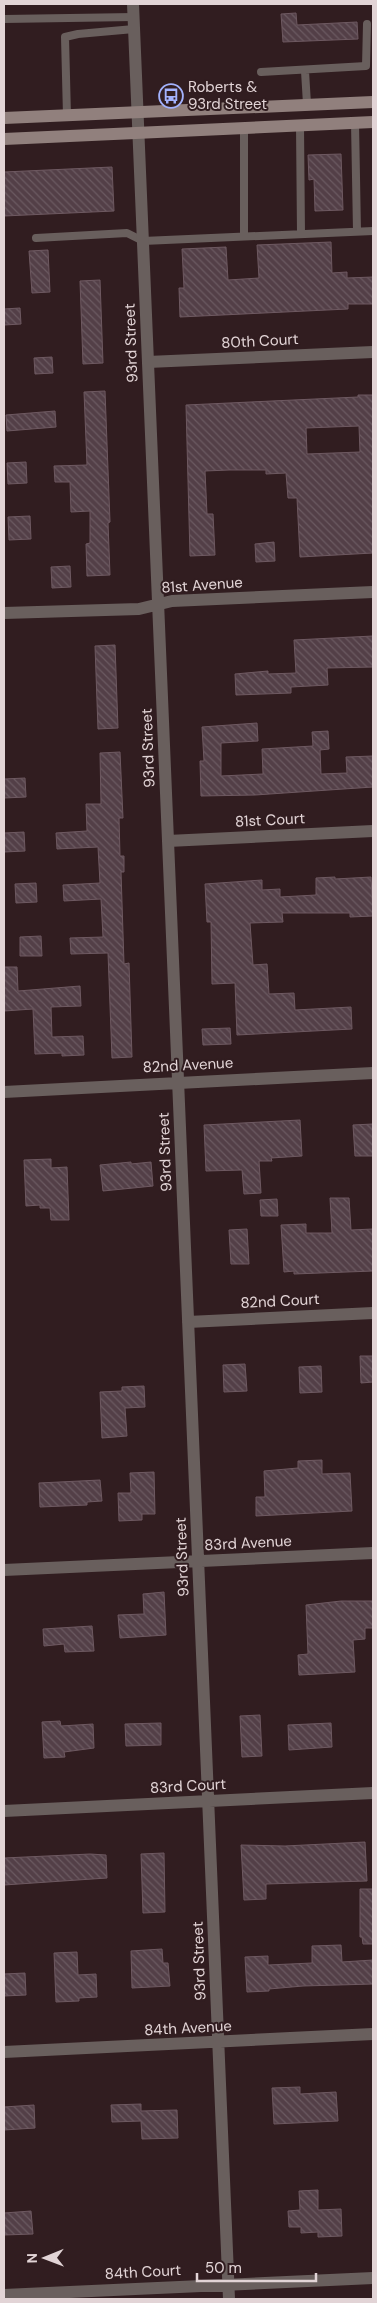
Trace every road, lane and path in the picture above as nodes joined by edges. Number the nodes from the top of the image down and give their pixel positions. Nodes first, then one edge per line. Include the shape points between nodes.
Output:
1 (134, 16) edge
2 (4, 19) edge
3 (367, 24) dead end
4 (306, 70) junction
5 (261, 72) dead end
6 (373, 102) edge
7 (307, 104) junction
8 (138, 112) junction
9 (67, 116) junction
10 (4, 118) edge
11 (373, 122) edge
12 (355, 123) junction
13 (300, 126) junction
14 (244, 128) junction
15 (139, 133) junction
16 (4, 139) edge
17 (358, 231) junction
18 (373, 231) edge
19 (301, 234) junction
20 (244, 236) junction
21 (36, 238) dead end
22 (143, 241) junction
23 (373, 352) edge
24 (148, 362) junction
25 (373, 592) edge
26 (158, 604) junction
27 (4, 613) edge
28 (373, 831) edge
29 (168, 842) junction
30 (373, 1073) edge
31 (178, 1082) junction
32 (4, 1092) edge
33 (373, 1313) edge
34 (188, 1322) junction
35 (373, 1553) edge
36 (198, 1562) junction
37 (4, 1570) edge
38 (373, 1793) edge
39 (208, 1802) junction
40 (4, 1811) edge
41 (373, 2034) edge
42 (219, 2043) junction
43 (4, 2052) edge
44 (373, 2278) edge
45 (229, 2284) junction
46 (4, 2295) edge
47 (229, 2299) edge

1 - 2 lane
1 - 8 street, 93rd Street
1 - 9 lane via 65,37
3 - 4 lane via 366,66
4 - 5 lane
4 - 7 lane
6 - 7 street
7 - 8 street
8 - 9 street
8 - 15 street, 93rd Street
9 - 10 street
11 - 12 street
12 - 13 street
12 - 17 lane
13 - 14 street
13 - 19 lane
14 - 15 street
14 - 20 lane
15 - 16 street
15 - 22 street, 93rd Street
17 - 18 lane
17 - 19 lane
19 - 20 lane
20 - 22 lane
21 - 22 lane via 127,233
22 - 24 street, 93rd Street
23 - 24 street, 80th Court
24 - 26 street, 93rd Street
25 - 26 street, 81st Avenue
26 - 27 street, 81st Avenue via 139,608
26 - 29 street, 93rd Street
28 - 29 street, 81st Court
29 - 31 street, 93rd Street
30 - 31 street, 82nd Avenue
31 - 32 street, 82nd Avenue
31 - 34 street, 93rd Street
33 - 34 street, 82nd Court
34 - 36 street, 93rd Street
35 - 36 street, 83rd Avenue
36 - 37 street, 83rd Avenue
36 - 39 street, 93rd Street
38 - 39 street, 83rd Court
39 - 40 street, 83rd Court
39 - 42 street, 93rd Street
41 - 42 street, 84th Avenue
42 - 43 street, 84th Avenue
42 - 45 street, 93rd Street
44 - 45 street, 84th Court
45 - 46 street, 84th Court
45 - 47 street, 93rd Street

